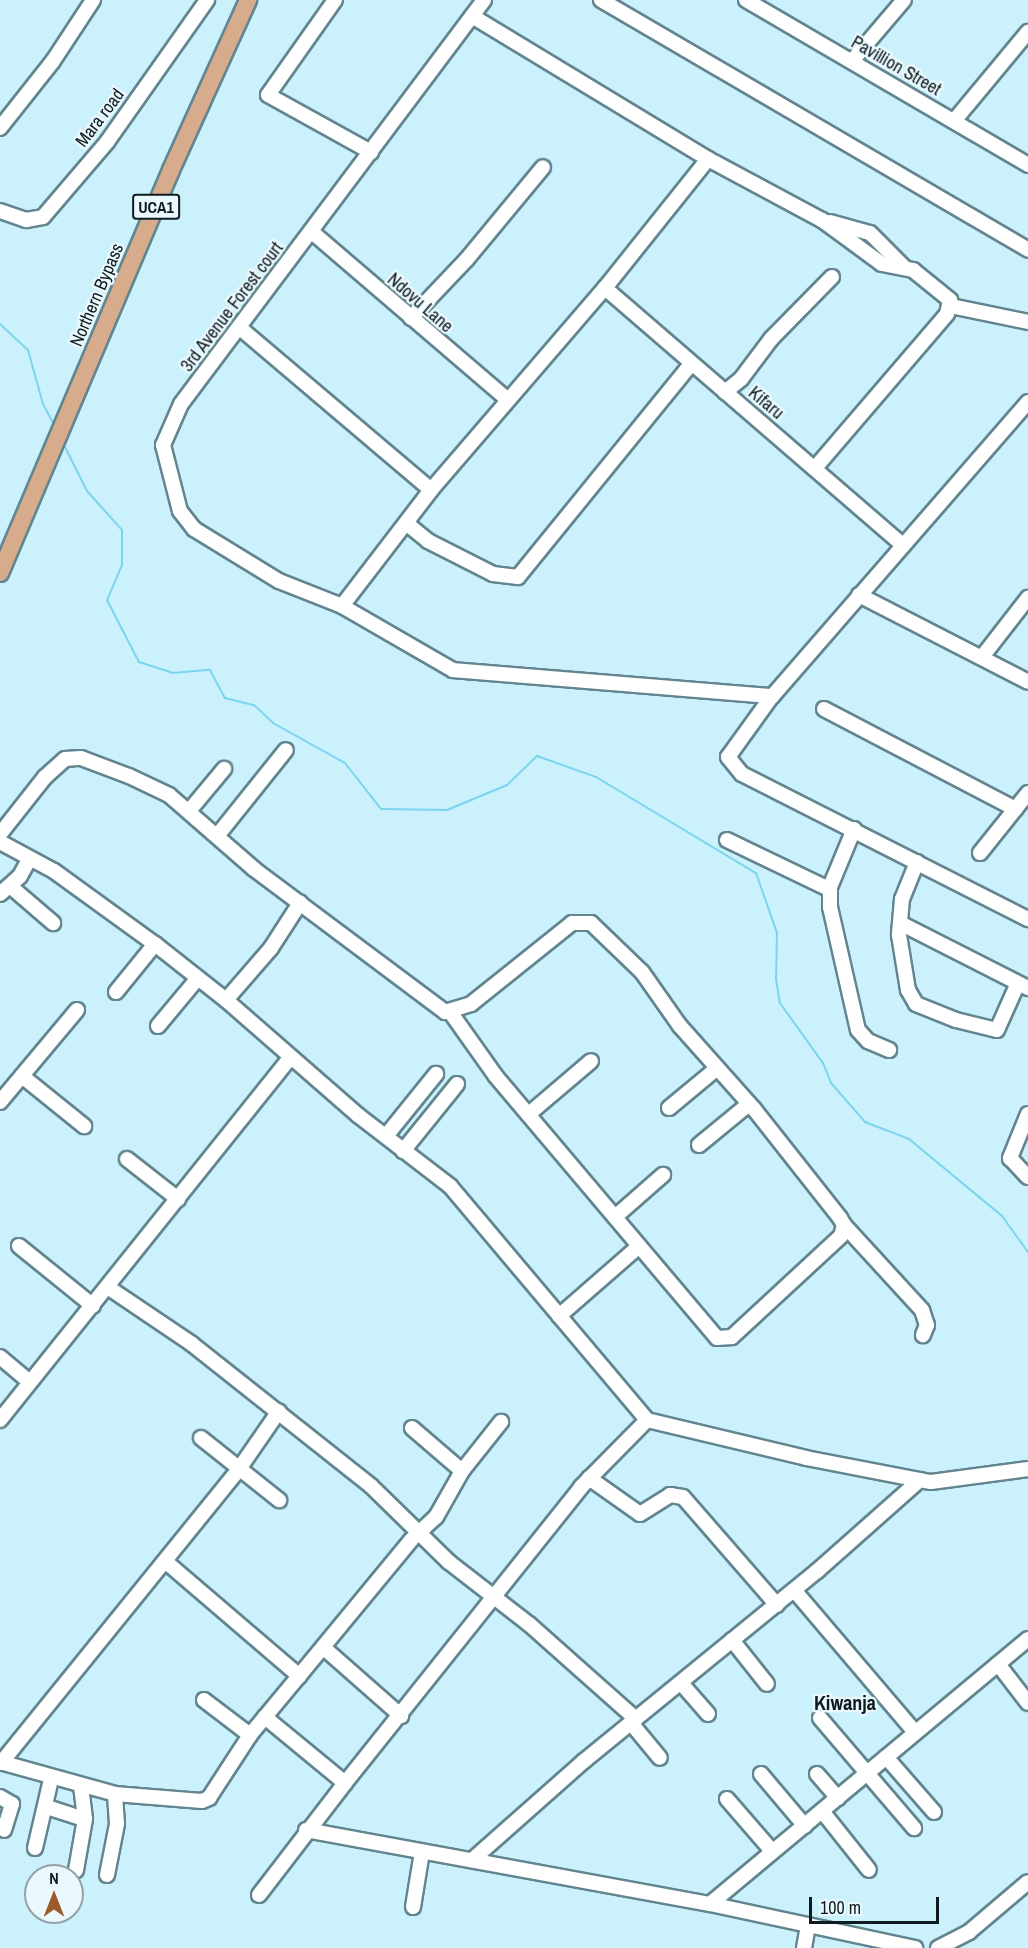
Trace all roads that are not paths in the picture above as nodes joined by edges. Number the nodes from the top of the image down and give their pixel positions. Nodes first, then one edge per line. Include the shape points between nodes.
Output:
1 (93, 0) edge
2 (207, 0) edge
3 (248, 0) edge
4 (335, 0) edge
5 (484, 0) edge
6 (904, 0) edge
7 (606, 1) edge
8 (751, 1) edge
9 (472, 16) junction
10 (1028, 32) edge
11 (852, 61) junction
12 (954, 121) junction
13 (0, 128) edge
14 (371, 152) junction
15 (708, 159) junction
16 (1028, 165) edge
17 (543, 167) dead end
18 (0, 211) edge
19 (312, 232) junction
20 (1028, 250) edge
21 (832, 277) dead end
22 (605, 288) junction
23 (951, 306) junction
24 (411, 318) junction
25 (1028, 322) edge
26 (240, 328) junction
27 (691, 364) junction
28 (725, 392) junction
29 (507, 399) junction
30 (1028, 402) edge
31 (815, 468) junction
32 (431, 490) junction
33 (405, 523) junction
34 (903, 545) junction
35 (0, 573) edge
36 (859, 595) junction
37 (1028, 598) edge
38 (342, 606) junction
39 (982, 657) junction
40 (1028, 682) edge
41 (772, 696) junction
42 (824, 710) dead end
43 (285, 750) dead end
44 (224, 769) dead end
45 (1028, 793) edge
46 (1015, 809) junction
47 (189, 811) junction
48 (854, 829) junction
49 (0, 834) edge
50 (217, 836) junction
51 (727, 840) dead end
52 (0, 842) edge
53 (980, 853) dead end
54 (29, 860) junction
55 (917, 862) junction
56 (5, 890) edge
57 (829, 890) junction
58 (300, 903) junction
59 (1028, 919) edge
60 (53, 923) dead end
61 (900, 923) junction
62 (155, 944) junction
63 (198, 978) junction
64 (1023, 985) edge
65 (116, 992) dead end
66 (226, 1000) junction
67 (77, 1010) dead end
68 (451, 1013) junction
69 (158, 1026) dead end
70 (889, 1050) dead end
71 (289, 1059) junction
72 (591, 1061) dead end
73 (716, 1069) junction
74 (435, 1074) dead end
75 (22, 1076) junction
76 (457, 1084) dead end
77 (0, 1102) edge
78 (749, 1104) junction
79 (669, 1108) dead end
80 (530, 1113) junction
81 (1028, 1116) edge
82 (84, 1126) dead end
83 (386, 1136) junction
84 (699, 1144) dead end
85 (403, 1151) junction
86 (127, 1159) dead end
87 (663, 1175) dead end
88 (1028, 1177) edge
89 (178, 1199) junction
90 (615, 1217) junction
91 (844, 1225) junction
92 (19, 1246) dead end
93 (637, 1248) junction
94 (109, 1288) junction
95 (93, 1306) junction
96 (559, 1316) junction
97 (923, 1335) dead end
98 (0, 1357) edge
99 (30, 1382) junction
100 (279, 1411) junction
101 (0, 1420) edge
102 (647, 1420) junction
103 (501, 1422) dead end
104 (412, 1428) dead end
105 (201, 1438) dead end
106 (239, 1469) junction
107 (1028, 1469) edge
108 (462, 1470) junction
109 (589, 1478) junction
110 (920, 1480) junction
111 (279, 1500) dead end
112 (419, 1534) junction
113 (165, 1560) junction
114 (794, 1590) junction
115 (494, 1595) junction
116 (777, 1605) junction
117 (1028, 1639) edge
118 (732, 1640) junction
119 (324, 1648) junction
120 (998, 1664) junction
121 (299, 1676) junction
122 (681, 1683) junction
123 (767, 1684) dead end
124 (204, 1700) dead end
125 (1028, 1703) edge
126 (708, 1714) dead end
127 (401, 1716) junction
128 (265, 1717) junction
129 (820, 1718) dead end
130 (634, 1721) junction
131 (914, 1731) junction
132 (250, 1735) junction
133 (886, 1757) junction
134 (660, 1758) dead end
135 (1, 1762) edge
136 (868, 1773) junction
137 (761, 1774) dead end
138 (817, 1774) dead end
139 (51, 1779) junction
140 (345, 1783) junction
141 (81, 1786) junction
142 (115, 1794) junction
143 (0, 1797) edge
144 (727, 1798) dead end
145 (838, 1798) junction
146 (47, 1807) junction
147 (822, 1811) junction
148 (934, 1812) dead end
149 (85, 1819) junction
150 (804, 1826) junction
151 (914, 1828) dead end
152 (4, 1830) dead end
153 (306, 1830) junction
154 (35, 1848) dead end
155 (772, 1851) junction
156 (422, 1852) junction
157 (472, 1860) junction
158 (77, 1864) edge
159 (869, 1870) dead end
160 (107, 1875) dead end
161 (1028, 1882) edge
162 (259, 1895) dead end
163 (710, 1904) junction
164 (413, 1906) dead end
165 (808, 1925) junction
166 (804, 1948) edge
167 (915, 1948) edge
168 (938, 1948) edge

1 - 13 street via 53,61
2 - 18 street, Mara road via 106,142 43,217 26,220
3 - 35 main road, Northern Bypass / UCA1
4 - 14 street via 268,95
5 - 9 street, 3rd Avenue Forest court
6 - 11 street
7 - 20 street
8 - 11 street, Pavillion Street
9 - 14 street, 3rd Avenue Forest court
9 - 15 street
10 - 12 street
11 - 12 street, Pavillion Street
12 - 16 street, Pavillion Street
14 - 19 street, 3rd Avenue Forest court
15 - 22 street
15 - 23 street via 822,220 882,264 905,268 927,279 950,300
17 - 24 street via 467,259
19 - 24 street, Ndovu Lane
19 - 26 street, 3rd Avenue Forest court
21 - 28 street
22 - 27 street, Kifaru
22 - 29 street
23 - 25 street
23 - 31 street
24 - 29 street, Ndovu Lane
26 - 32 street
26 - 38 street, 3rd Avenue Forest court via 181,404 166,432 163,445 180,511 194,529 279,581
27 - 28 street, Kifaru
27 - 33 street via 518,577 493,574 428,541
28 - 31 street, Kifaru
29 - 32 street
30 - 34 street
31 - 34 street, Kifaru
32 - 33 street
33 - 38 street
34 - 36 street
36 - 39 street
36 - 41 street
37 - 39 street
38 - 41 street, 3rd Avenue Forest court via 453,670
39 - 40 street
41 - 48 street via 741,737 729,761 749,777
42 - 46 street
43 - 50 street
44 - 47 street
45 - 46 street
46 - 53 street
47 - 49 street via 169,795 129,776 73,757 59,763 45,777
47 - 50 street
48 - 55 street
48 - 57 street
50 - 58 street
51 - 57 street
52 - 54 street
54 - 56 street
54 - 62 street via 54,871
55 - 59 street
55 - 61 street via 902,899
56 - 60 street
57 - 70 street via 858,1030 868,1041
58 - 66 street via 271,948
58 - 68 street via 439,1009
61 - 64 street
61 - 64 street via 908,990 920,1007 997,1030
62 - 63 street
62 - 65 street
63 - 66 street
63 - 69 street
66 - 71 street
67 - 75 street
68 - 73 street via 471,1004 566,928 584,920 642,972
68 - 80 street via 495,1075
71 - 83 street
71 - 89 street
72 - 80 street
73 - 78 street
73 - 79 street
74 - 83 street
75 - 77 street
75 - 82 street
76 - 85 street
78 - 84 street
78 - 91 street
80 - 90 street
81 - 88 street via 1010,1158
83 - 85 street
85 - 96 street via 464,1201
86 - 89 street
87 - 90 street
89 - 94 street
90 - 93 street
91 - 93 street via 833,1246 727,1340 717,1338 655,1262
91 - 97 street via 922,1310 927,1325
92 - 95 street
93 - 96 street
94 - 95 street
94 - 100 street via 192,1344
95 - 99 street
96 - 102 street
98 - 99 street
99 - 101 street
100 - 106 street
100 - 112 street via 371,1486
102 - 109 street
102 - 110 street via 714,1438
103 - 108 street
104 - 108 street
105 - 106 street
106 - 111 street
106 - 113 street
107 - 110 street via 946,1481
108 - 112 street via 436,1517
109 - 115 street
109 - 116 street via 640,1514 670,1495 683,1497
110 - 114 street
112 - 115 street
112 - 119 street
113 - 121 street
113 - 135 street
114 - 116 street
114 - 131 street
115 - 127 street
115 - 130 street
116 - 118 street
117 - 120 street
118 - 122 street
118 - 123 street
119 - 121 street
119 - 127 street
120 - 125 street
120 - 131 street
121 - 128 street
122 - 126 street
122 - 130 street
124 - 132 street
127 - 140 street
128 - 132 street
128 - 140 street
129 - 136 street
130 - 134 street
130 - 157 street
131 - 133 street
132 - 142 street via 208,1798 202,1801
133 - 136 street
133 - 148 street
135 - 139 street
136 - 145 street
136 - 151 street
137 - 150 street
138 - 145 street
139 - 141 street
139 - 146 street
140 - 153 street
141 - 142 street
141 - 149 street
142 - 160 street via 117,1824
143 - 152 street via 12,1804
144 - 155 street
145 - 147 street
146 - 149 street
146 - 154 street
147 - 150 street
147 - 159 street
149 - 158 street
150 - 155 street
153 - 156 street
153 - 162 street
155 - 163 street
156 - 157 street
156 - 164 street
157 - 163 street
161 - 168 street via 969,1932
163 - 165 street
165 - 166 street
165 - 167 street

